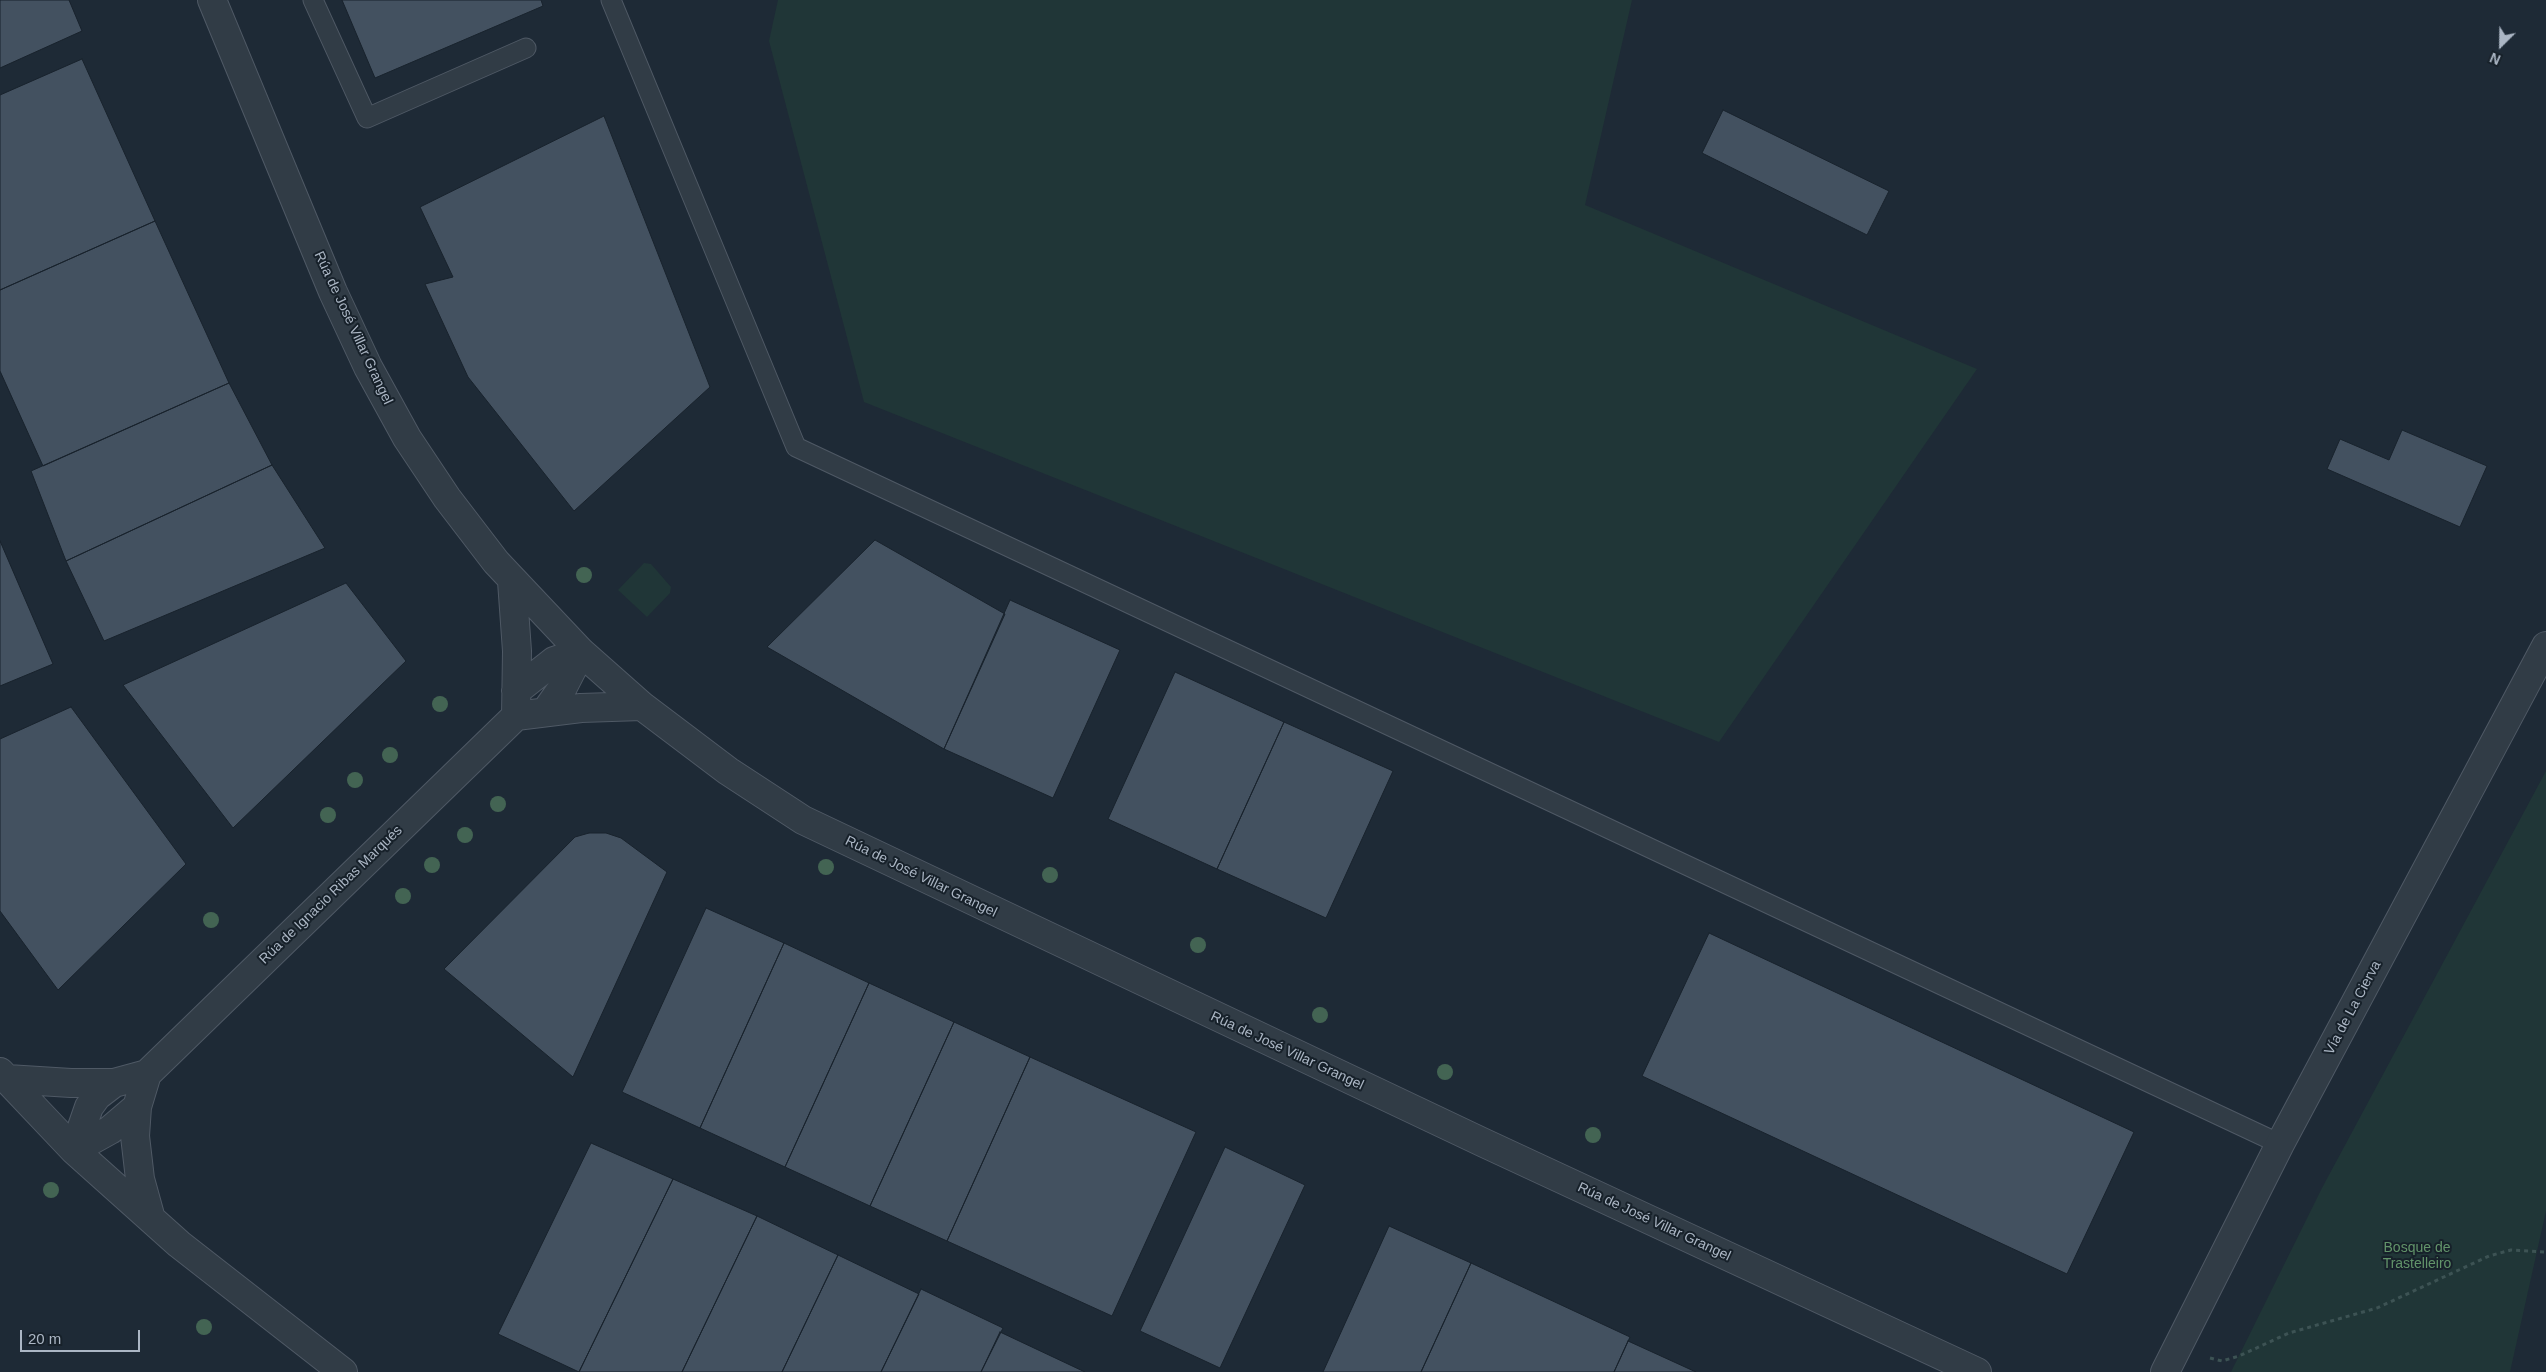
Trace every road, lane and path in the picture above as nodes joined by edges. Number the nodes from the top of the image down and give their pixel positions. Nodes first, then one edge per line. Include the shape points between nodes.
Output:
1 (212, 0) edge
2 (313, 0) edge
3 (611, 0) edge
4 (526, 48) dead end
5 (512, 581) junction
6 (2546, 646) edge
7 (581, 652) junction
8 (516, 704) junction
9 (642, 706) junction
10 (546, 711) junction
11 (147, 1074) junction
12 (4, 1076) edge
13 (114, 1082) junction
14 (137, 1107) junction
15 (2280, 1144) junction
16 (74, 1150) junction
17 (152, 1219) junction
18 (2546, 1252) edge
19 (2165, 1365) edge
20 (343, 1372) edge
21 (1978, 1372) edge

1 - 5 street, Rúa de José Villar Grangel via 333,292 368,368 407,438 447,498
2 - 4 lane via 368,118
3 - 15 lane via 796,447
5 - 7 street, Rúa de José Villar Grangel
5 - 8 street via 518,651
6 - 15 street, Vía de La Cierva
7 - 8 street, Rúa de Ignacio Ribas Marqués via 554,661
7 - 9 street, Rúa de José Villar Grangel
7 - 10 street
8 - 10 street
8 - 11 street, Rúa de Ignacio Ribas Marqués
9 - 10 street
9 - 21 street, Rúa de José Villar Grangel via 728,771 803,820 1455,1130
11 - 13 street
11 - 14 street, Rúa de Ignacio Ribas Marqués
12 - 13 street via 71,1083
12 - 16 street
13 - 16 street via 89,1107
14 - 16 street via 110,1130
14 - 17 street, Rúa de Ignacio Ribas Marqués via 136,1157
15 - 19 street, Vía de La Cierva
16 - 17 street
17 - 20 street via 178,1244
18 - 19 path via 2511,1250 2489,1256 2377,1308 2289,1333 2239,1356 2222,1361

